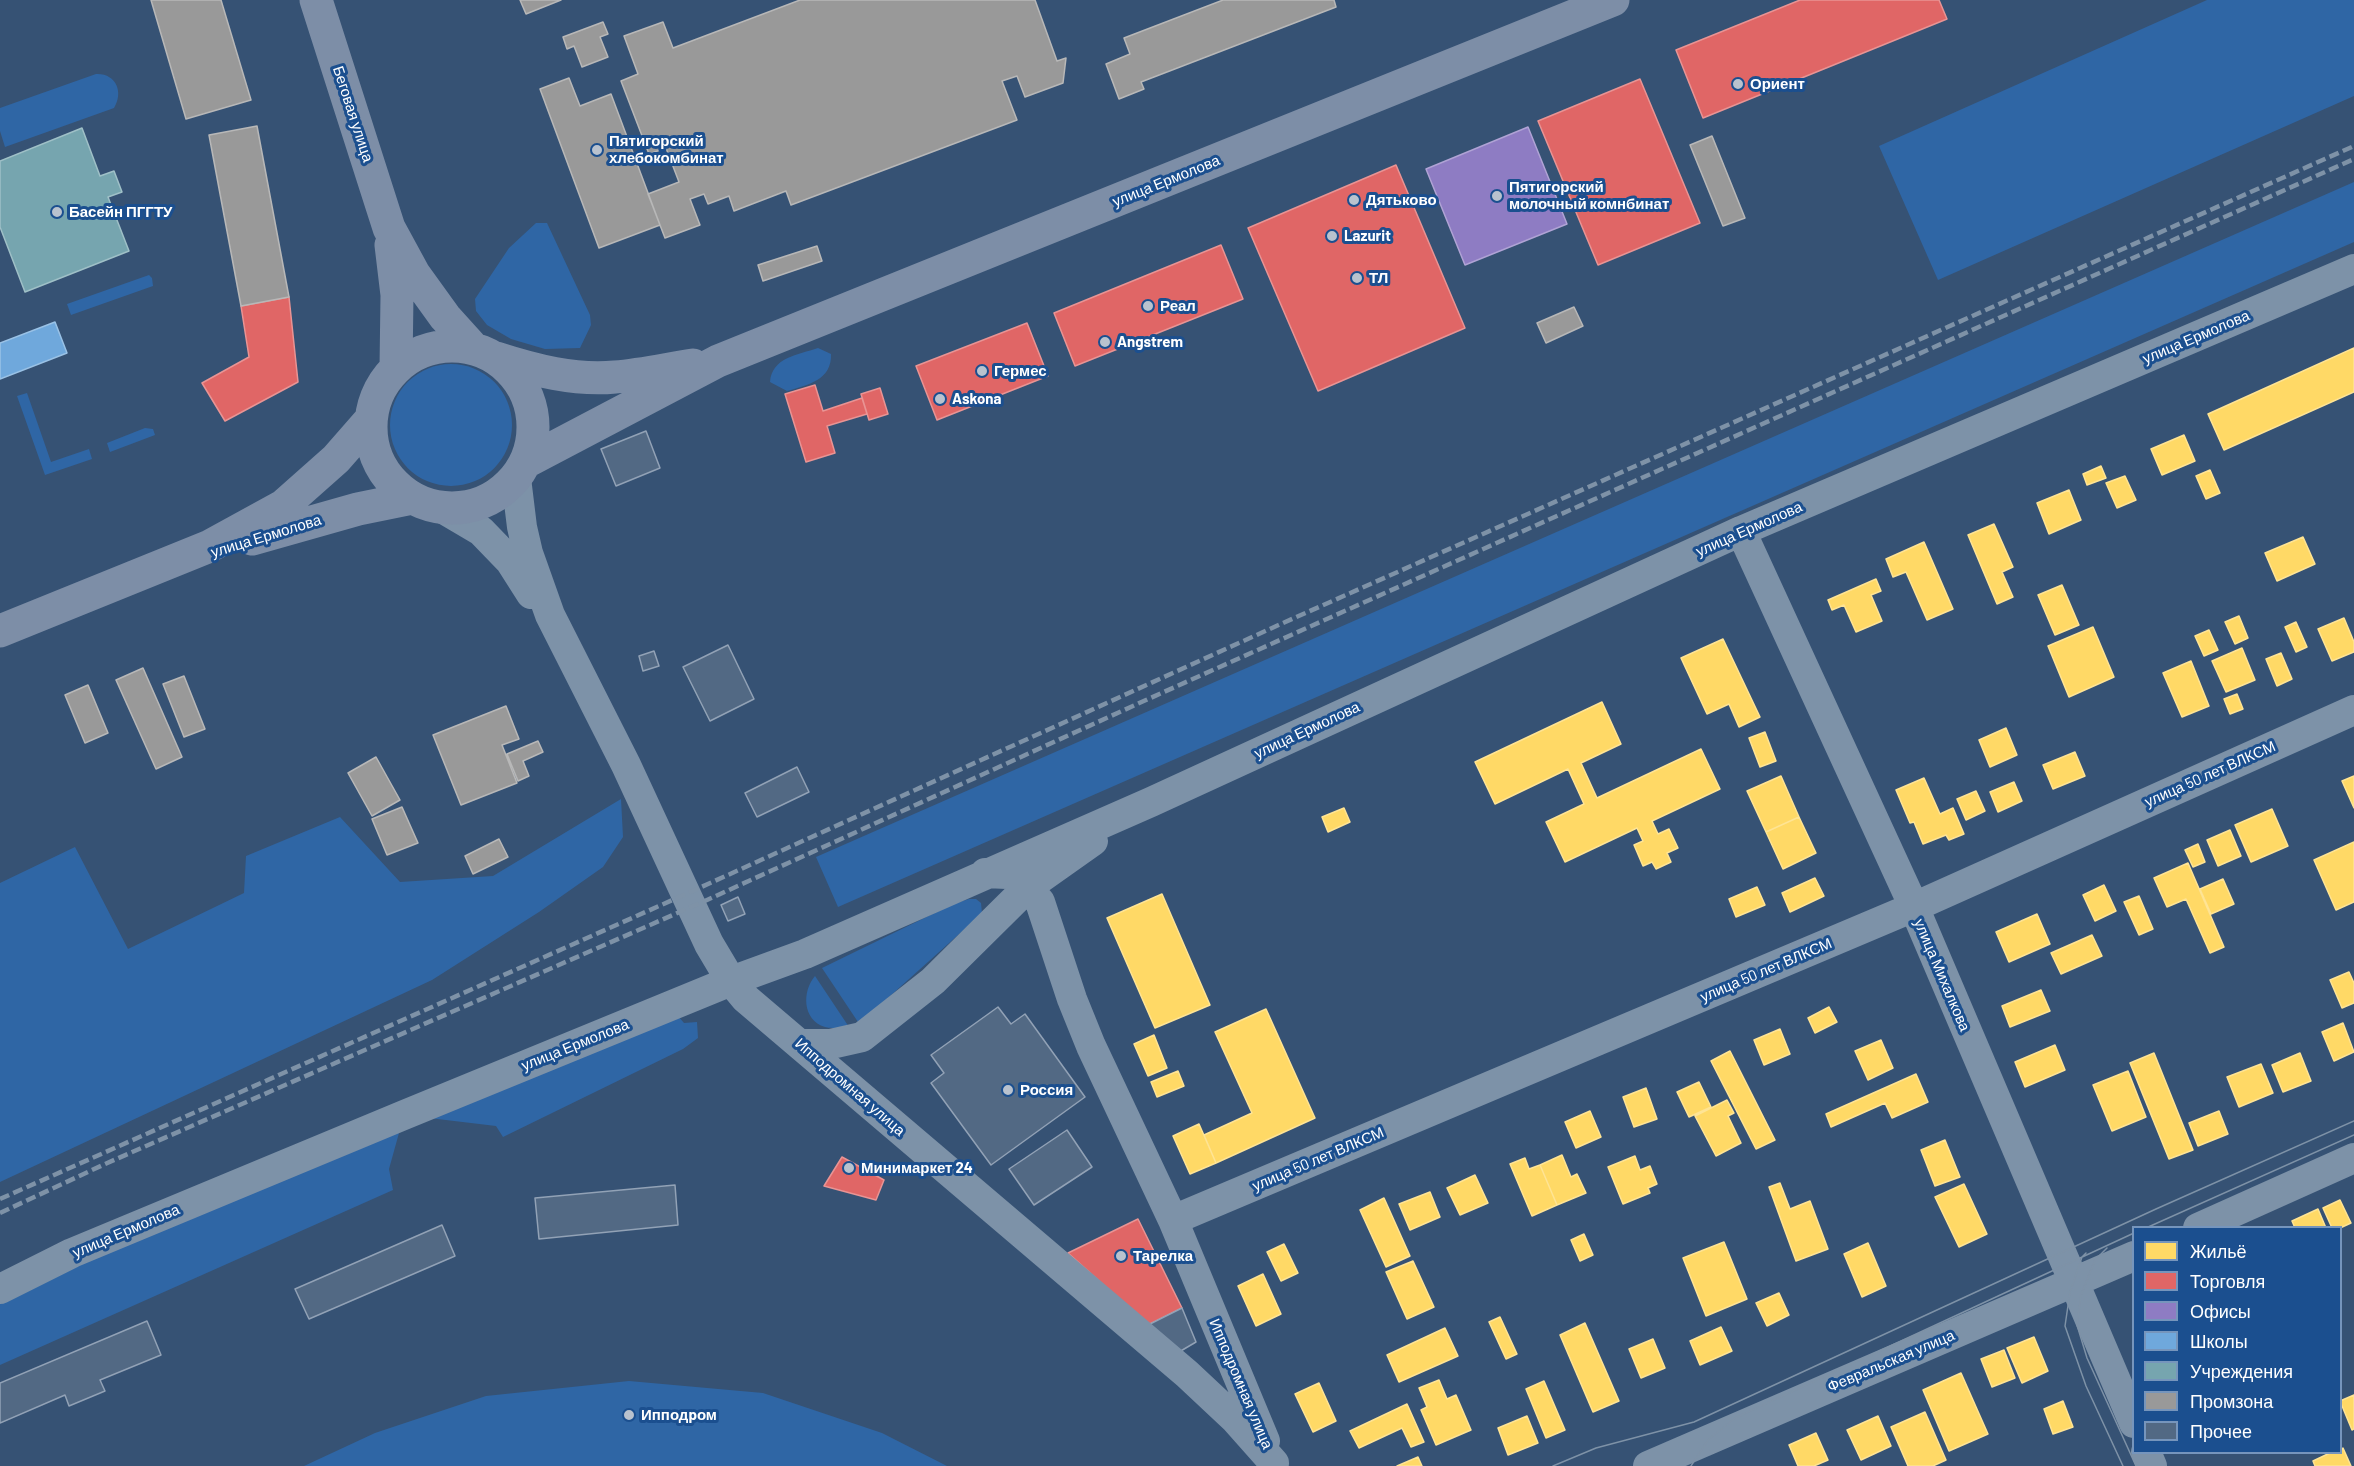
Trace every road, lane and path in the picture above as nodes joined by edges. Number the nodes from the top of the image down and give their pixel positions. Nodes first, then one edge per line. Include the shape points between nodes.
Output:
1 (316, 0) edge
2 (1613, 0) edge
3 (389, 228) junction
4 (2354, 269) edge
5 (484, 353) junction
6 (718, 361) junction
7 (396, 368) junction
8 (370, 418) junction
9 (521, 470) junction
10 (427, 503) junction
11 (1741, 531) junction
12 (122, 582) junction
13 (550, 615) junction
14 (0, 631) edge
15 (2354, 710) edge
16 (1151, 801) junction
17 (985, 873) junction
18 (1028, 887) junction
19 (1914, 907) junction
20 (731, 981) junction
21 (801, 1044) junction
22 (2354, 1158) edge
23 (1173, 1220) junction
24 (2200, 1226) edge
25 (2132, 1256) edge
26 (2073, 1283) junction
27 (0, 1289) edge
28 (2132, 1421) edge
29 (1275, 1465) edge
30 (1648, 1466) edge

1 - 3 main road, Беговая улица
2 - 6 main road, улица Ермолова
3 - 5 main road, Беговая улица via 414,274 445,317
3 - 7 main road, Беговая улица via 397,295
4 - 11 street, улица Ермолова
5 - 6 main road, улица Ермолова via 535,370 613,378
5 - 7 main road, улица Ермолова via 452,346 432,348
5 - 9 main road via 514,374 527,396 533,420 531,445
6 - 9 main road, улица Ермолова
7 - 8 main road, улица Ермолова via 383,382
8 - 10 main road, улица Ермолова via 379,465 393,484
8 - 12 main road, улица Ермолова via 336,459 282,506 210,546
9 - 10 main road, улица Ермолова via 487,500 466,507
9 - 13 street, Ипподромная улица via 522,527
10 - 12 main road, улица Ермолова via 358,510 279,530
10 - 13 street, Ипподромная улица via 481,531 510,561
11 - 16 street, улица Ермолова
11 - 19 street, улица Михалкова
12 - 14 main road, улица Ермолова
13 - 20 street, Ипподромная улица via 626,765 709,944
15 - 19 street, улица 50 лет ВЛКСМ
16 - 17 street, улица Ермолова
16 - 18 street, улица Ермолова
17 - 18 street via 1007,874
17 - 20 street, улица Ермолова via 805,954
18 - 21 street, улица Ермолова via 933,981 862,1037 831,1044
18 - 23 street, Ипподромная улица via 1040,902 1091,1046
19 - 23 street, улица 50 лет ВЛКСМ
19 - 26 street, улица Михалкова
20 - 21 street, Ипподромная улица via 745,998
20 - 27 street, улица Ермолова via 72,1253
21 - 29 street, Ипподромная улица via 1187,1374 1235,1419
22 - 24 street
23 - 29 street, Ипподромная улица
25 - 26 street, Февральская улица
26 - 28 street, улица Михалкова
26 - 30 street, Февральская улица

